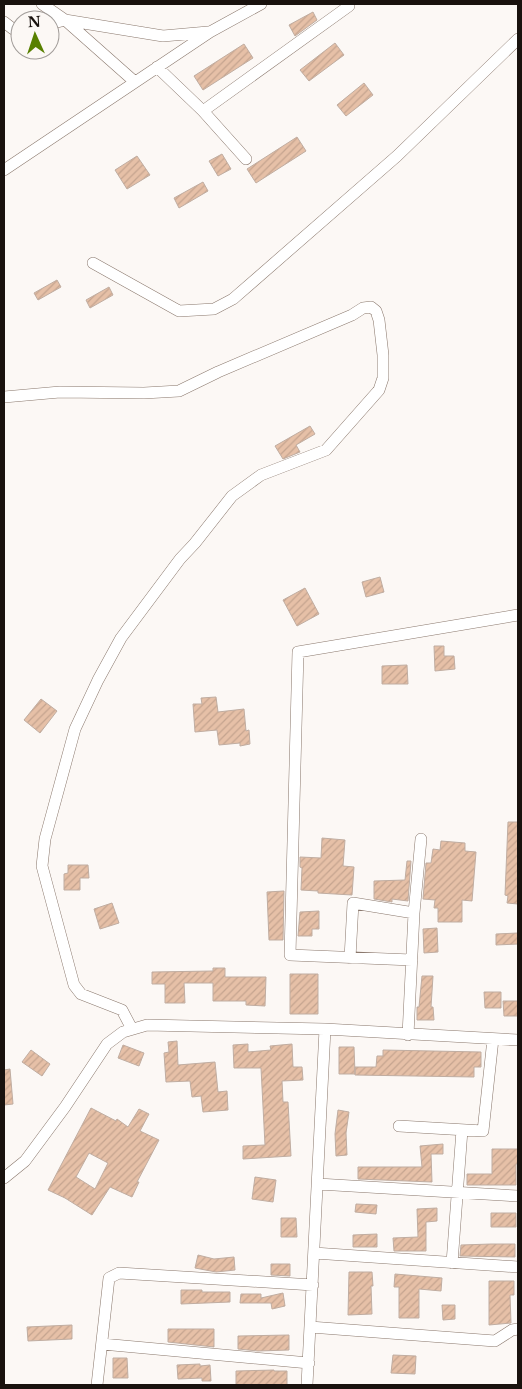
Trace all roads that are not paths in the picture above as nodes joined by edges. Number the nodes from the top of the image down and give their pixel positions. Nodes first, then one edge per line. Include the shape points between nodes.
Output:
1 (42, 4) edge
2 (261, 4) edge
3 (348, 4) edge
4 (65, 20) junction
5 (60, 21) edge
6 (210, 32) junction
7 (518, 39) edge
8 (157, 67) junction
9 (135, 82) junction
10 (203, 110) junction
11 (246, 159) dead end
12 (4, 170) edge
13 (93, 263) dead end
14 (4, 397) edge
15 (518, 615) edge
16 (421, 839) dead end
17 (414, 913) junction
18 (350, 958) junction
19 (412, 960) junction
20 (132, 1029) junction
21 (325, 1029) junction
22 (408, 1035) junction
23 (493, 1039) junction
24 (518, 1040) edge
25 (399, 1126) dead end
26 (462, 1130) junction
27 (4, 1178) edge
28 (318, 1184) junction
29 (456, 1192) junction
30 (518, 1196) edge
31 (314, 1253) junction
32 (452, 1262) junction
33 (518, 1267) edge
34 (313, 1285) junction
35 (310, 1327) junction
36 (518, 1329) edge
37 (102, 1344) junction
38 (309, 1363) junction
39 (97, 1385) edge
40 (308, 1385) edge

1 - 4 street
2 - 6 street
3 - 10 street
4 - 5 street
4 - 6 street via 163,36
4 - 9 street
6 - 8 street
7 - 13 street via 397,156 233,299 214,309 179,310
8 - 9 street
8 - 10 street
9 - 12 street
10 - 11 street
14 - 20 street via 60,392 179,390 363,308 371,307 376,311 383,355 383,378 379,390 326,450 260,475 232,496 121,638 75,729 45,839 42,866 74,985 81,994 122,1010
15 - 18 street via 298,652 290,955
16 - 17 street
17 - 18 street via 353,903
17 - 19 street
18 - 19 street
19 - 22 street
20 - 21 street via 147,1025
20 - 27 street via 107,1044 25,1161
21 - 22 street
21 - 28 street
22 - 23 street
23 - 24 street
23 - 26 street via 483,1131
25 - 26 street
26 - 29 street
28 - 29 street
28 - 31 street
29 - 30 street
29 - 32 street
31 - 32 street
31 - 34 street
32 - 33 street
34 - 35 street
34 - 37 street via 119,1273 109,1278
35 - 36 street via 495,1341
35 - 38 street
37 - 38 street
37 - 39 street
38 - 40 street

